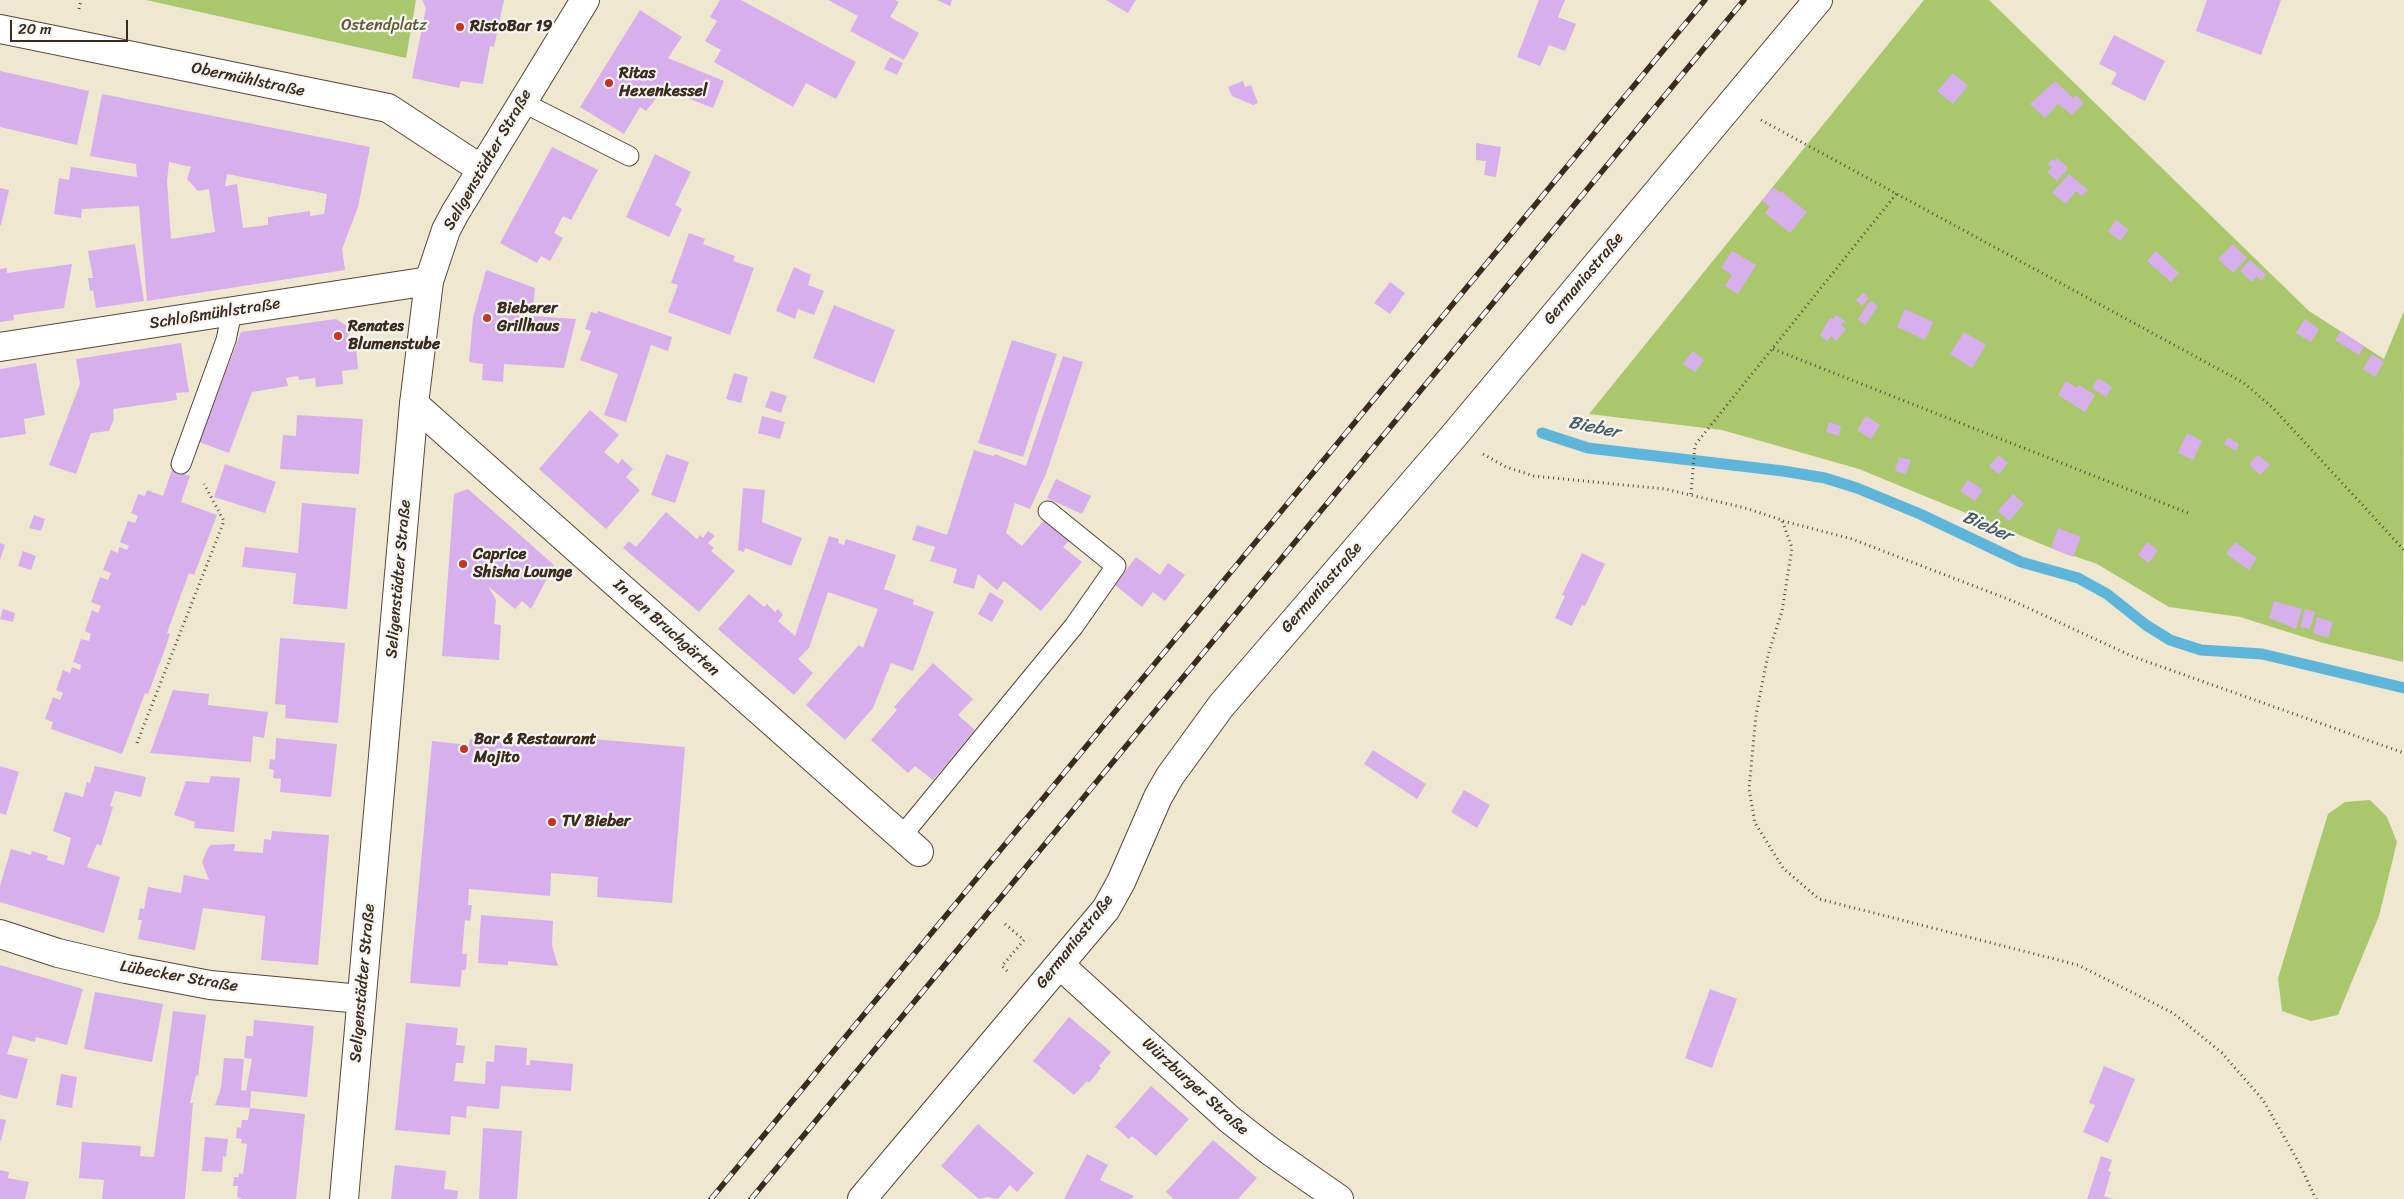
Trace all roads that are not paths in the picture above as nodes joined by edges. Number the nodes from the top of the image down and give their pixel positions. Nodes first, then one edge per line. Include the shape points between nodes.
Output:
1 (585, 0) edge
2 (1818, 0) edge
3 (0, 29) edge
4 (522, 102) junction
5 (628, 156) dead end
6 (481, 169) junction
7 (429, 281) junction
8 (232, 312) junction
9 (0, 348) edge
10 (414, 404) junction
11 (181, 464) road end
12 (1048, 511) dead end
13 (910, 845) joint
14 (0, 934) edge
15 (1060, 965) junction
16 (362, 999) junction
17 (344, 1199) edge
18 (862, 1199) edge
19 (1339, 1199) edge

1 - 4 street, Seligenstädter Straße
2 - 15 street, Germaniastraße via 1452,438 1221,706 1158,797 1106,909
3 - 6 street, Obermühlstraße via 388,108
4 - 5 lane
4 - 6 street, Seligenstädter Straße
6 - 7 street, Seligenstädter Straße via 446,230
7 - 8 street, Schloßmühlstraße
7 - 10 street, Seligenstädter Straße
8 - 9 street, Schloßmühlstraße
8 - 11 lane via 226,340
10 - 13 street, In den Bruchgärten
10 - 16 street, Seligenstädter Straße
12 - 13 lane via 1116,566
14 - 16 street, Lübecker Straße via 58,953 177,980
15 - 18 street, Germaniastraße
15 - 19 street, Würzburger Straße via 1229,1119
16 - 17 street, Seligenstädter Straße

